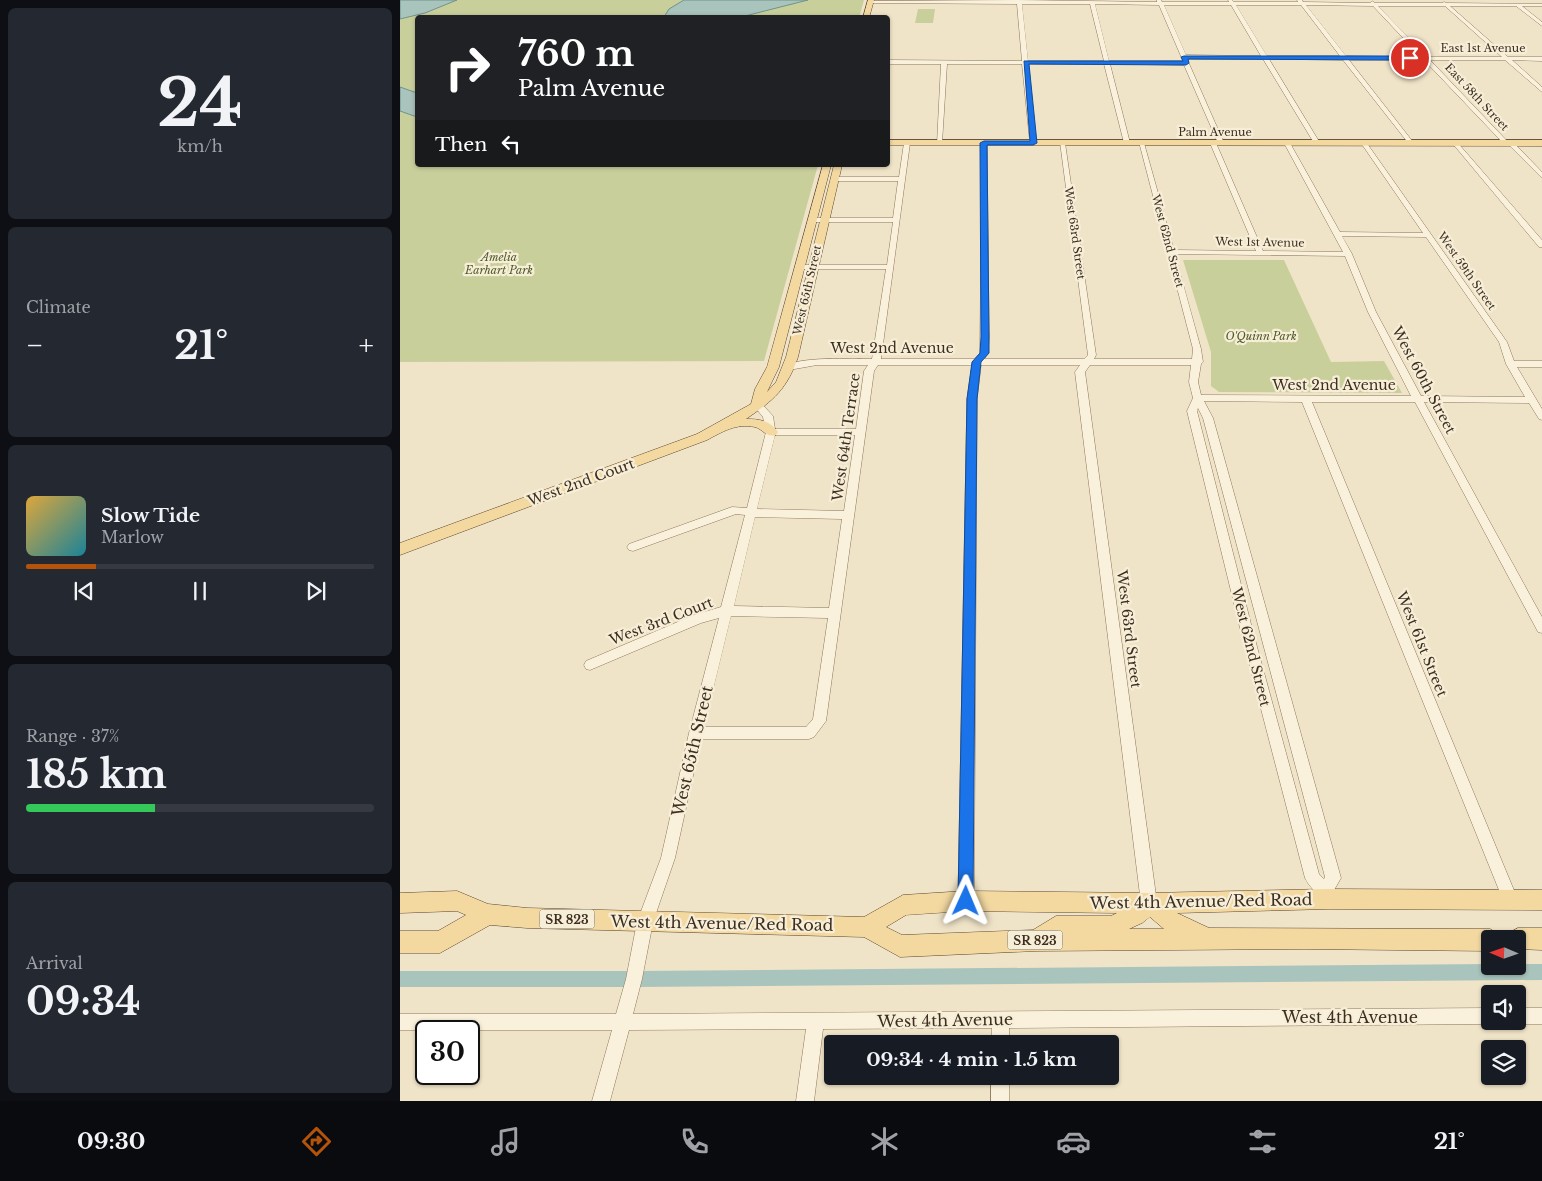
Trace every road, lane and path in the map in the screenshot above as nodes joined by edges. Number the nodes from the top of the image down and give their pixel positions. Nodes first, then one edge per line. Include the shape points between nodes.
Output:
1 (1511, 0) edge
2 (874, 1) edge
3 (948, 1) edge
4 (1019, 1) edge
5 (1091, 1) edge
6 (1159, 1) edge
7 (1231, 2) edge
8 (1300, 2) edge
9 (1372, 2) edge
10 (1443, 2) edge
11 (1517, 5) junction
12 (1542, 5) edge
13 (867, 15) edge
14 (874, 15) edge
15 (1542, 24) edge
16 (1266, 58) junction
17 (1345, 58) junction
18 (1426, 58) junction
19 (1506, 58) junction
20 (1542, 59) edge
21 (1185, 60) junction
22 (890, 62) edge
23 (944, 62) junction
24 (1026, 62) junction
25 (1106, 63) junction
26 (1542, 90) edge
27 (890, 142) edge
28 (907, 142) junction
29 (939, 143) junction
30 (984, 143) junction
31 (1033, 143) junction
32 (1062, 143) junction
33 (1127, 143) junction
34 (1141, 143) junction
35 (1217, 143) junction
36 (1287, 143) junction
37 (1317, 143) junction
38 (1364, 143) junction
39 (1412, 143) junction
40 (1455, 143) junction
41 (1509, 143) junction
42 (1542, 144) edge
43 (826, 167) edge
44 (837, 167) edge
45 (1542, 176) edge
46 (902, 179) junction
47 (834, 180) junction
48 (812, 220) junction
49 (824, 220) junction
50 (896, 220) junction
51 (1338, 234) junction
52 (1429, 235) junction
53 (1542, 245) edge
54 (1172, 252) junction
55 (1260, 252) junction
56 (1348, 254) junction
57 (800, 267) junction
58 (813, 267) junction
59 (890, 267) junction
60 (790, 362) junction
61 (977, 362) junction
62 (1087, 362) junction
63 (1198, 362) junction
64 (873, 363) junction
65 (1511, 364) junction
66 (1542, 364) edge
67 (1198, 398) junction
68 (1306, 399) junction
69 (1418, 400) junction
70 (1530, 400) junction
71 (757, 404) junction
72 (1542, 417) edge
73 (730, 423) junction
74 (771, 432) junction
75 (860, 432) junction
76 (751, 512) junction
77 (849, 514) junction
78 (633, 548) dead end
79 (400, 549) edge
80 (726, 611) junction
81 (834, 613) junction
82 (1542, 628) edge
83 (590, 665) dead end
84 (696, 733) junction
85 (1327, 895) junction
86 (1510, 900) junction
87 (1542, 900) edge
88 (966, 901) junction
89 (400, 903) edge
90 (1150, 903) junction
91 (488, 914) junction
92 (646, 922) junction
93 (866, 927) junction
94 (1210, 939) junction
95 (1526, 939) edge
96 (1542, 939) edge
97 (1036, 940) junction
98 (1481, 940) edge
99 (400, 942) edge
100 (1481, 1016) edge
101 (1526, 1016) edge
102 (1542, 1016) edge
103 (1001, 1019) junction
104 (816, 1021) junction
105 (400, 1022) edge
106 (622, 1022) junction
107 (1000, 1035) edge
108 (1000, 1085) edge
109 (601, 1101) edge
110 (805, 1101) edge
111 (1000, 1101) edge

1 - 11 street
2 - 3 street
2 - 13 main road
2 - 14 main road
3 - 4 street
4 - 5 street
4 - 24 street
5 - 6 street
5 - 25 street
6 - 7 street
6 - 21 street
7 - 8 street
7 - 16 street
8 - 9 street
8 - 17 street
9 - 10 street
9 - 18 street, East 58th Street
10 - 11 street
10 - 19 street
11 - 12 street
11 - 15 street
16 - 17 street, East 1st Avenue
16 - 21 street, East 1st Avenue
16 - 37 street
17 - 18 street, East 1st Avenue
17 - 39 street
18 - 19 street, East 1st Avenue
18 - 41 street, East 58th Street
19 - 20 street, East 1st Avenue
19 - 26 street
21 - 25 street, East 1st Avenue
21 - 35 street
22 - 23 street, East 1st Avenue
23 - 24 street, East 1st Avenue
23 - 29 street
24 - 25 street, East 1st Avenue
24 - 31 street
25 - 33 street
27 - 28 main road, Palm Avenue
28 - 29 main road, Palm Avenue
28 - 46 street, West 64th Terrace
29 - 30 main road, Palm Avenue
30 - 31 main road, Palm Avenue
30 - 61 street via 985,337 984,353
31 - 32 main road, Palm Avenue
32 - 33 main road, Palm Avenue
32 - 62 street, West 63rd Street via 1092,355
33 - 34 main road, Palm Avenue
34 - 35 main road, Palm Avenue
34 - 54 street, West 62nd Street
35 - 36 main road, Palm Avenue
35 - 55 street
36 - 37 main road, Palm Avenue
36 - 51 street, West 60th Street
37 - 38 main road, Palm Avenue
38 - 39 main road, Palm Avenue
38 - 52 street, West 59th Street
39 - 40 main road, Palm Avenue
40 - 41 main road, Palm Avenue
40 - 53 street
41 - 42 main road, Palm Avenue
41 - 45 street, East 58th Street
43 - 48 main road, West 65th Street
44 - 47 main road, West 65th Street
46 - 47 street
46 - 50 street, West 64th Terrace
47 - 49 main road, West 65th Street
48 - 49 street
48 - 57 main road, West 65th Street
49 - 50 street
49 - 58 main road, West 65th Street
50 - 59 street, West 64th Terrace
51 - 52 street
51 - 56 street, West 60th Street
52 - 65 street, West 59th Street via 1503,342
54 - 55 street, West 1st Avenue
54 - 63 street, West 62nd Street
55 - 56 street, West 1st Avenue
56 - 69 street, West 60th Street via 1372,312
57 - 58 street
57 - 71 main road, West 65th Street via 774,367 761,389
58 - 59 street
58 - 60 main road, West 65th Street
59 - 64 street, West 64th Terrace via 878,356
60 - 64 street, West 2nd Avenue
60 - 71 main road, West 65th Street via 776,390
61 - 62 street, West 2nd Avenue
61 - 64 street, West 2nd Avenue
61 - 88 street via 972,399
62 - 63 street, West 2nd Avenue
62 - 90 street, West 63rd Street via 1080,372
63 - 67 street, West 62nd Street via 1193,378
64 - 75 street, West 64th Terrace
65 - 66 street
65 - 70 street, West 59th Street
67 - 68 street, West 2nd Avenue
67 - 85 street, West 62nd Street via 1208,418 1333,878
67 - 85 street, West 62nd Street via 1192,411 1249,640 1313,878
68 - 69 street, West 2nd Avenue
68 - 86 street, West 61st Street
69 - 70 street, West 2nd Avenue
69 - 82 street, West 60th Street
70 - 72 street, West 59th Street
71 - 73 main road, West 2nd Court
71 - 74 street via 768,416
73 - 74 main road via 759,423
73 - 79 main road, West 2nd Court via 702,437
74 - 75 street
74 - 76 street, West 65th Street
75 - 77 street, West 64th Terrace
76 - 77 street
76 - 78 street via 736,510 724,513
76 - 80 street, West 65th Street
77 - 81 street, West 64th Terrace
80 - 81 street, West 3rd Court
80 - 83 street, West 3rd Court via 698,619
80 - 84 street, West 65th Street
81 - 84 street, West 64th Terrace via 819,721 809,733
84 - 92 street, West 65th Street via 668,858
85 - 86 main road, West 4th Avenue/Red Road
85 - 90 main road, West 4th Avenue/Red Road
86 - 87 main road, West 4th Avenue/Red Road
88 - 90 main road, West 4th Avenue/Red Road
88 - 93 main road, West 4th Avenue/Red Road via 903,904
89 - 91 main road, West 4th Avenue/Red Road / SR 823 via 458,901
90 - 94 main road via 1175,924
90 - 97 main road via 1135,916 1111,926 1056,926
91 - 92 main road, West 4th Avenue/Red Road / SR 823
91 - 99 main road via 440,942
92 - 93 main road, West 4th Avenue/Red Road / SR 823
92 - 106 street, West 65th Street
93 - 97 main road, West 4th Avenue/Red Road / SR 823 via 900,946
94 - 97 main road, West 4th Avenue/Red Road / SR 823
94 - 98 main road, West 4th Avenue/Red Road / SR 823
95 - 96 main road
100 - 103 street, West 4th Avenue
101 - 102 street
103 - 104 street, West 4th Avenue
103 - 107 street
104 - 106 street, West 4th Avenue
104 - 110 street
105 - 106 street, West 4th Avenue
106 - 109 street, West 65th Street
108 - 111 street

